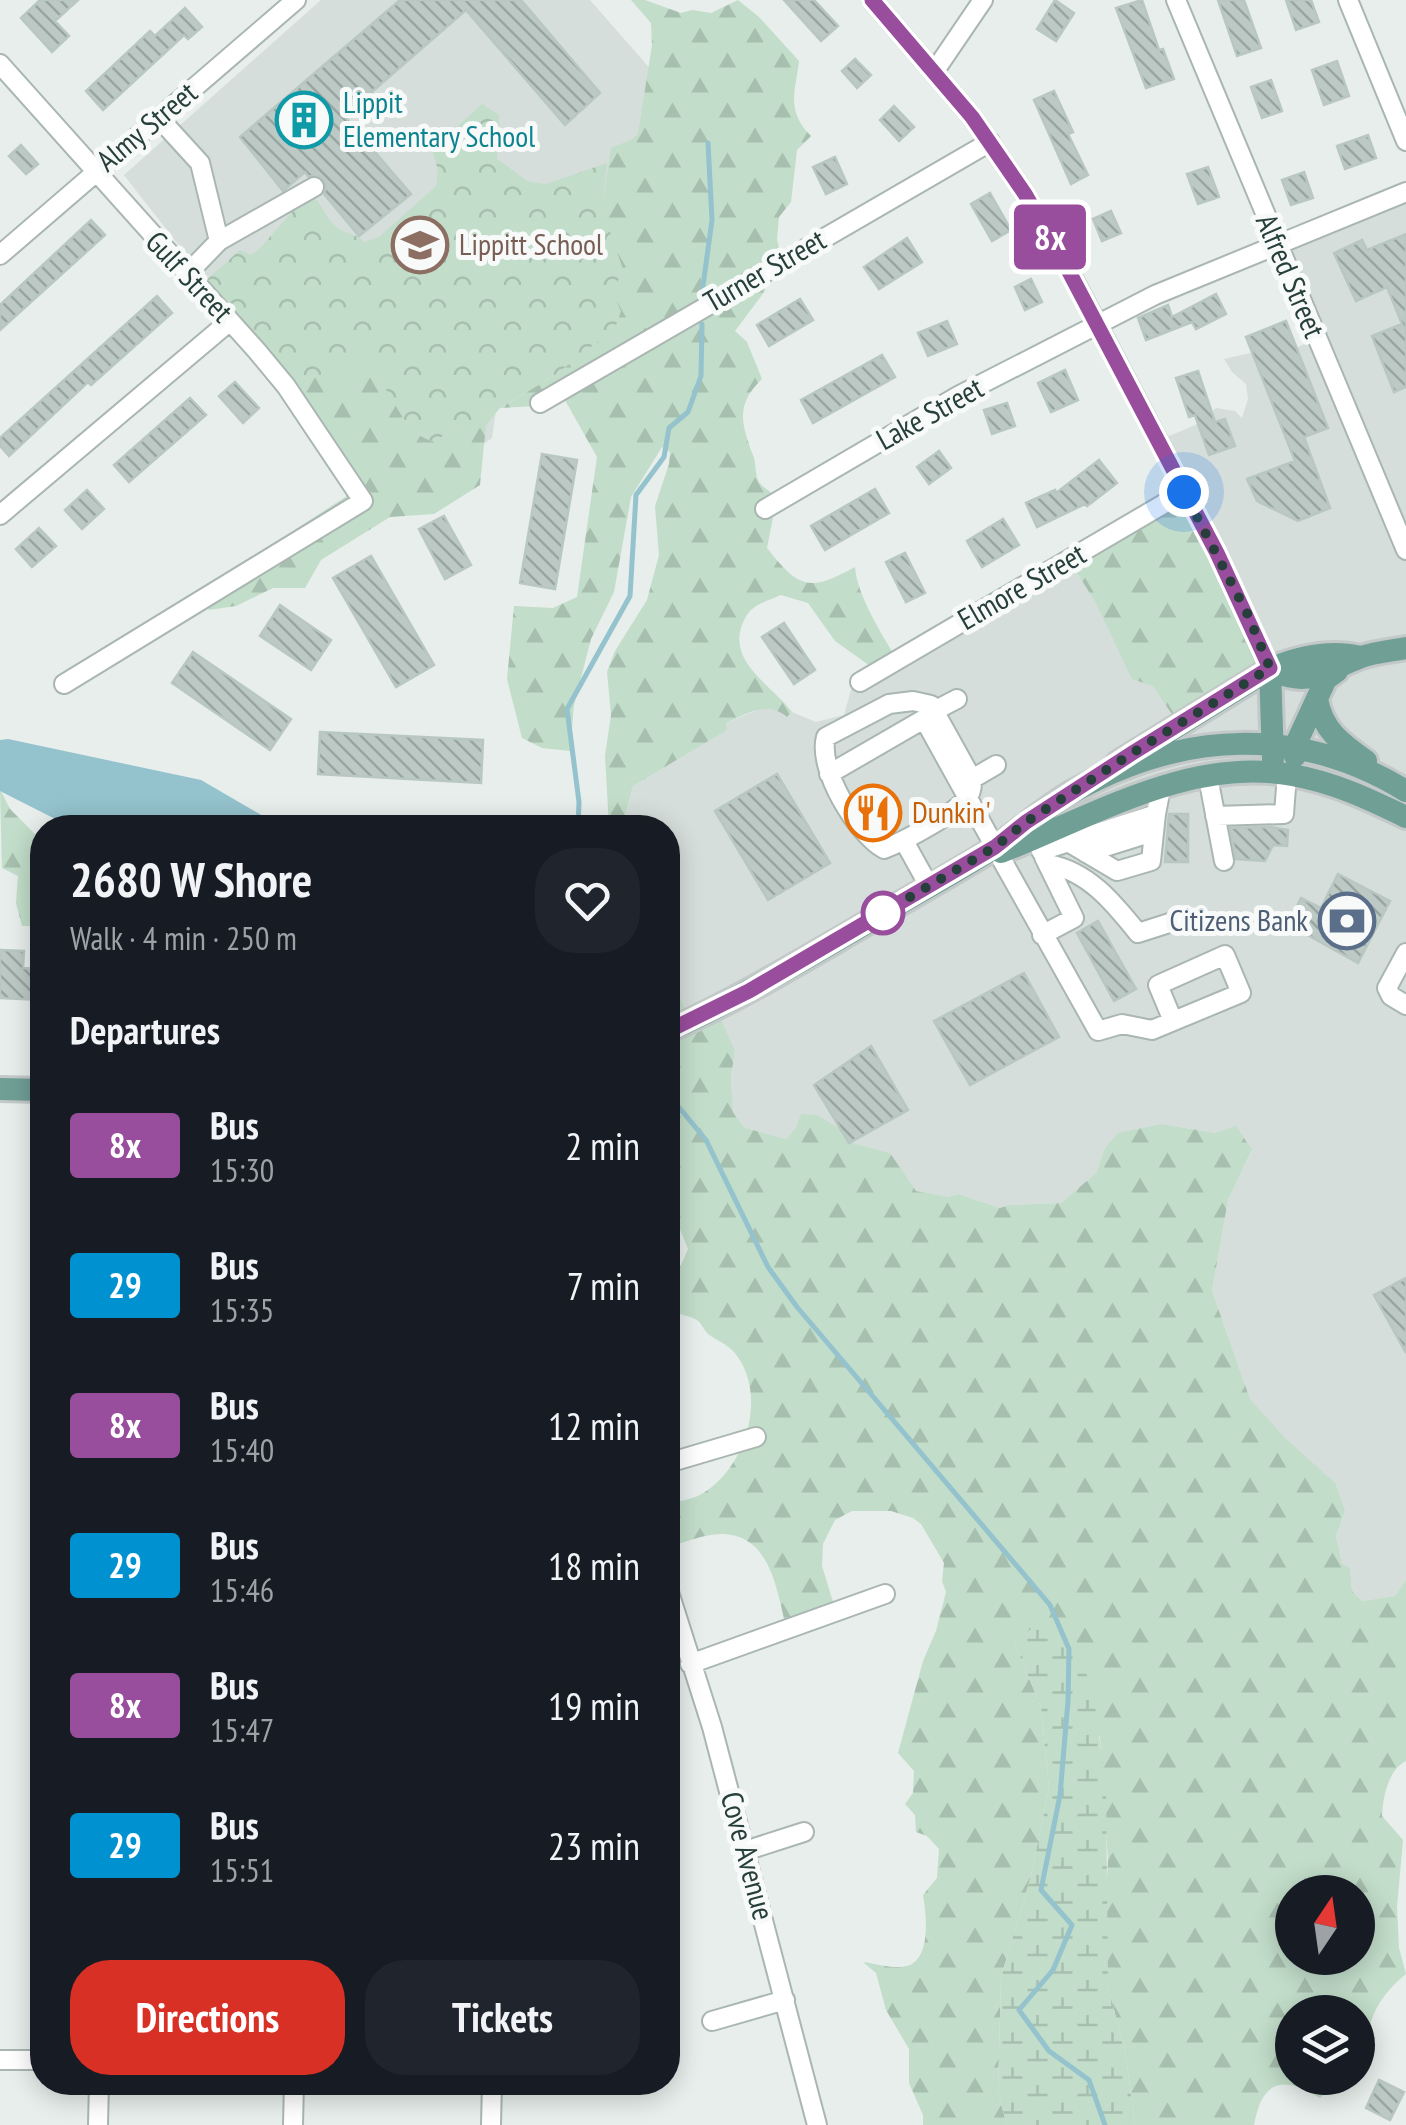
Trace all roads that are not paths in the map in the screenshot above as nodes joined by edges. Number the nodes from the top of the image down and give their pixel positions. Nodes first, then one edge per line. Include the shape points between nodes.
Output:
1 (296, 0) edge
2 (872, 0) edge
3 (983, 0) edge
4 (1176, 0) edge
5 (1348, 0) edge
6 (0, 64) edge
7 (934, 72) junction
8 (158, 117) junction
9 (1406, 141) edge
10 (990, 142) junction
11 (95, 171) junction
12 (314, 187) dead end
13 (1406, 192) edge
14 (219, 241) junction
15 (1276, 243) junction
16 (0, 255) edge
17 (187, 274) junction
18 (230, 322) junction
19 (1098, 326) junction
20 (540, 403) dead end
21 (1184, 492) junction
22 (765, 509) dead end
23 (0, 515) edge
24 (1406, 550) edge
25 (1406, 648) edge
26 (1351, 662) junction
27 (1270, 668) junction
28 (860, 682) dead end
29 (64, 684) dead end
30 (957, 699) dead end
31 (1317, 699) junction
32 (934, 711) junction
33 (1284, 744) junction
34 (996, 765) dead end
35 (828, 774) junction
36 (1284, 774) junction
37 (1208, 776) junction
38 (1084, 787) junction
39 (970, 788) junction
40 (1161, 788) junction
41 (1401, 788) edge
42 (1214, 816) junction
43 (1406, 817) edge
44 (1154, 823) junction
45 (1063, 834) junction
46 (904, 842) junction
47 (996, 850) junction
48 (1042, 851) junction
49 (1086, 853) junction
50 (1224, 861) dead end
51 (929, 886) junction
52 (1185, 918) dead end
53 (1042, 934) junction
54 (1406, 953) edge
55 (1406, 1006) edge
56 (1173, 1022) junction
57 (680, 1025) edge
58 (0, 1090) edge
59 (30, 1090) edge
60 (756, 1436) dead end
61 (680, 1459) edge
62 (885, 1594) dead end
63 (680, 1643) edge
64 (690, 1664) junction
65 (804, 1832) dead end
66 (745, 1850) junction
67 (785, 2000) junction
68 (712, 2021) dead end
69 (0, 2060) edge
70 (30, 2060) edge
71 (99, 2095) edge
72 (294, 2095) edge
73 (492, 2095) edge
74 (98, 2125) edge
75 (293, 2125) edge
76 (491, 2125) edge
77 (817, 2125) edge

1 - 8 street, Almy Street
2 - 7 street
3 - 7 street
4 - 15 street, Alfred Street
5 - 9 street
6 - 11 street, Gulf Street
7 - 10 street
8 - 11 street, Almy Street
8 - 14 street via 200,163
10 - 19 street
10 - 20 street, Turner Street
11 - 16 street, Almy Street
11 - 17 street, Gulf Street
12 - 14 street
13 - 15 street, Lake Street
14 - 17 street
15 - 19 street, Lake Street
15 - 24 street, Alfred Street
17 - 18 street, Gulf Street
18 - 23 street
18 - 29 street, Gulf Street via 286,386 363,501
19 - 21 street
19 - 22 street, Lake Street via 958,396
21 - 27 street
21 - 28 street, Elmore Street
25 - 26 main road
26 - 27 main road via 1330,654
26 - 31 main road via 1326,680
27 - 33 main road
27 - 38 main road
30 - 32 street
31 - 33 main road
31 - 41 main road via 1334,737
32 - 35 street via 922,701 889,704 826,738
32 - 39 street
33 - 36 main road
33 - 38 main road via 1234,742 1155,758
33 - 41 main road
34 - 39 street
35 - 39 street via 924,719
35 - 46 street via 868,840 884,849
36 - 37 main road
36 - 42 street via 1284,814
36 - 43 main road via 1359,794
37 - 40 main road
37 - 42 street
38 - 47 main road via 1026,822
39 - 46 street
39 - 47 street
40 - 44 street
40 - 45 main road
42 - 50 street
44 - 45 street
44 - 49 street
44 - 49 street via 1150,861 1117,871
45 - 48 main road
45 - 49 street
46 - 51 street
47 - 48 main road
47 - 51 main road
47 - 53 street
48 - 52 street via 1112,901 1138,933
48 - 53 street via 1074,918
51 - 57 main road
53 - 56 street via 1098,1031 1122,1024 1152,1030
54 - 55 street via 1387,988
56 - 56 street via 1241,994 1225,955 1158,985
58 - 59 main road
60 - 61 street
62 - 64 street
63 - 64 street, Cove Avenue
64 - 66 street, Cove Avenue
65 - 66 street
66 - 67 street, Cove Avenue
67 - 68 street
67 - 77 street, Cove Avenue
69 - 70 street
71 - 74 street
72 - 75 street
73 - 76 street

